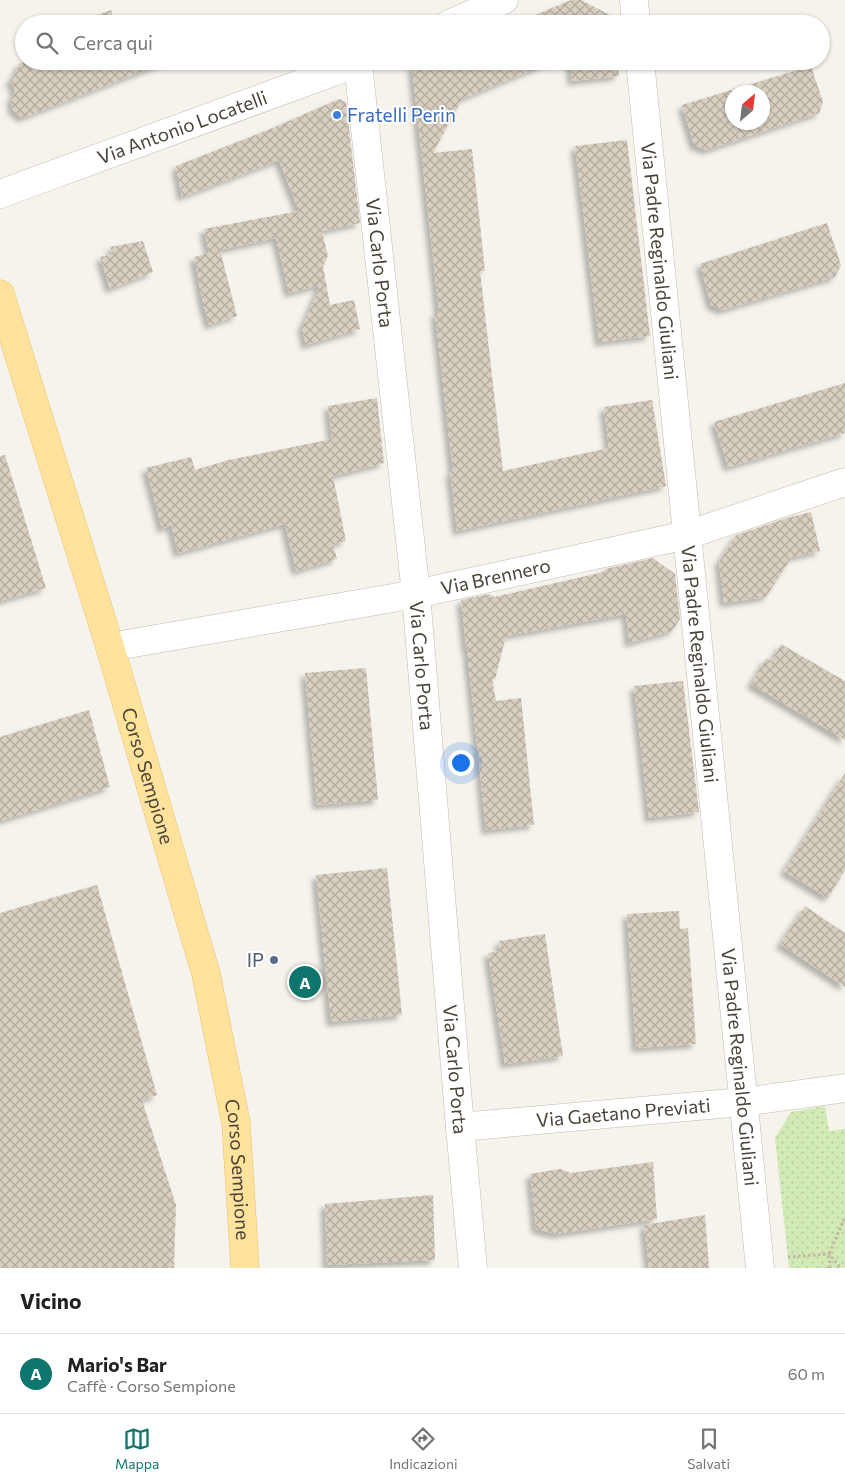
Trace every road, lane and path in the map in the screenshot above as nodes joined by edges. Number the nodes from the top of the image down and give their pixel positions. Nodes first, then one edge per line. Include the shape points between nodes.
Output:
1 (504, 0) edge
2 (634, 0) edge
3 (470, 15) edge
4 (635, 15) edge
5 (338, 70) edge
6 (361, 70) edge
7 (641, 70) edge
8 (0, 194) edge
9 (0, 294) edge
10 (845, 482) edge
11 (687, 536) junction
12 (416, 594) junction
13 (110, 647) junction
14 (845, 1088) edge
15 (744, 1102) junction
16 (460, 1127) junction
17 (845, 1217) edge
18 (829, 1254) junction
19 (759, 1262) edge
20 (245, 1268) edge
21 (473, 1268) edge
22 (830, 1268) edge
23 (841, 1268) edge

1 - 3 street
2 - 4 street
5 - 8 street, Via Antonio Locatelli
6 - 12 street, Via Carlo Porta
7 - 11 street, Via Padre Reginaldo Giuliani
9 - 13 main road, Corso Sempione
10 - 11 street, Via Brennero
11 - 12 street, Via Brennero
11 - 15 street, Via Padre Reginaldo Giuliani
12 - 13 street, Via Brennero
12 - 16 street, Via Carlo Porta
13 - 20 main road, Corso Sempione via 206,974 236,1123
14 - 15 street, Via Gaetano Previati
15 - 16 street, Via Gaetano Previati
15 - 19 street, Via Padre Reginaldo Giuliani
16 - 21 street, Via Carlo Porta
17 - 18 path
18 - 19 path
18 - 22 path
18 - 23 path

